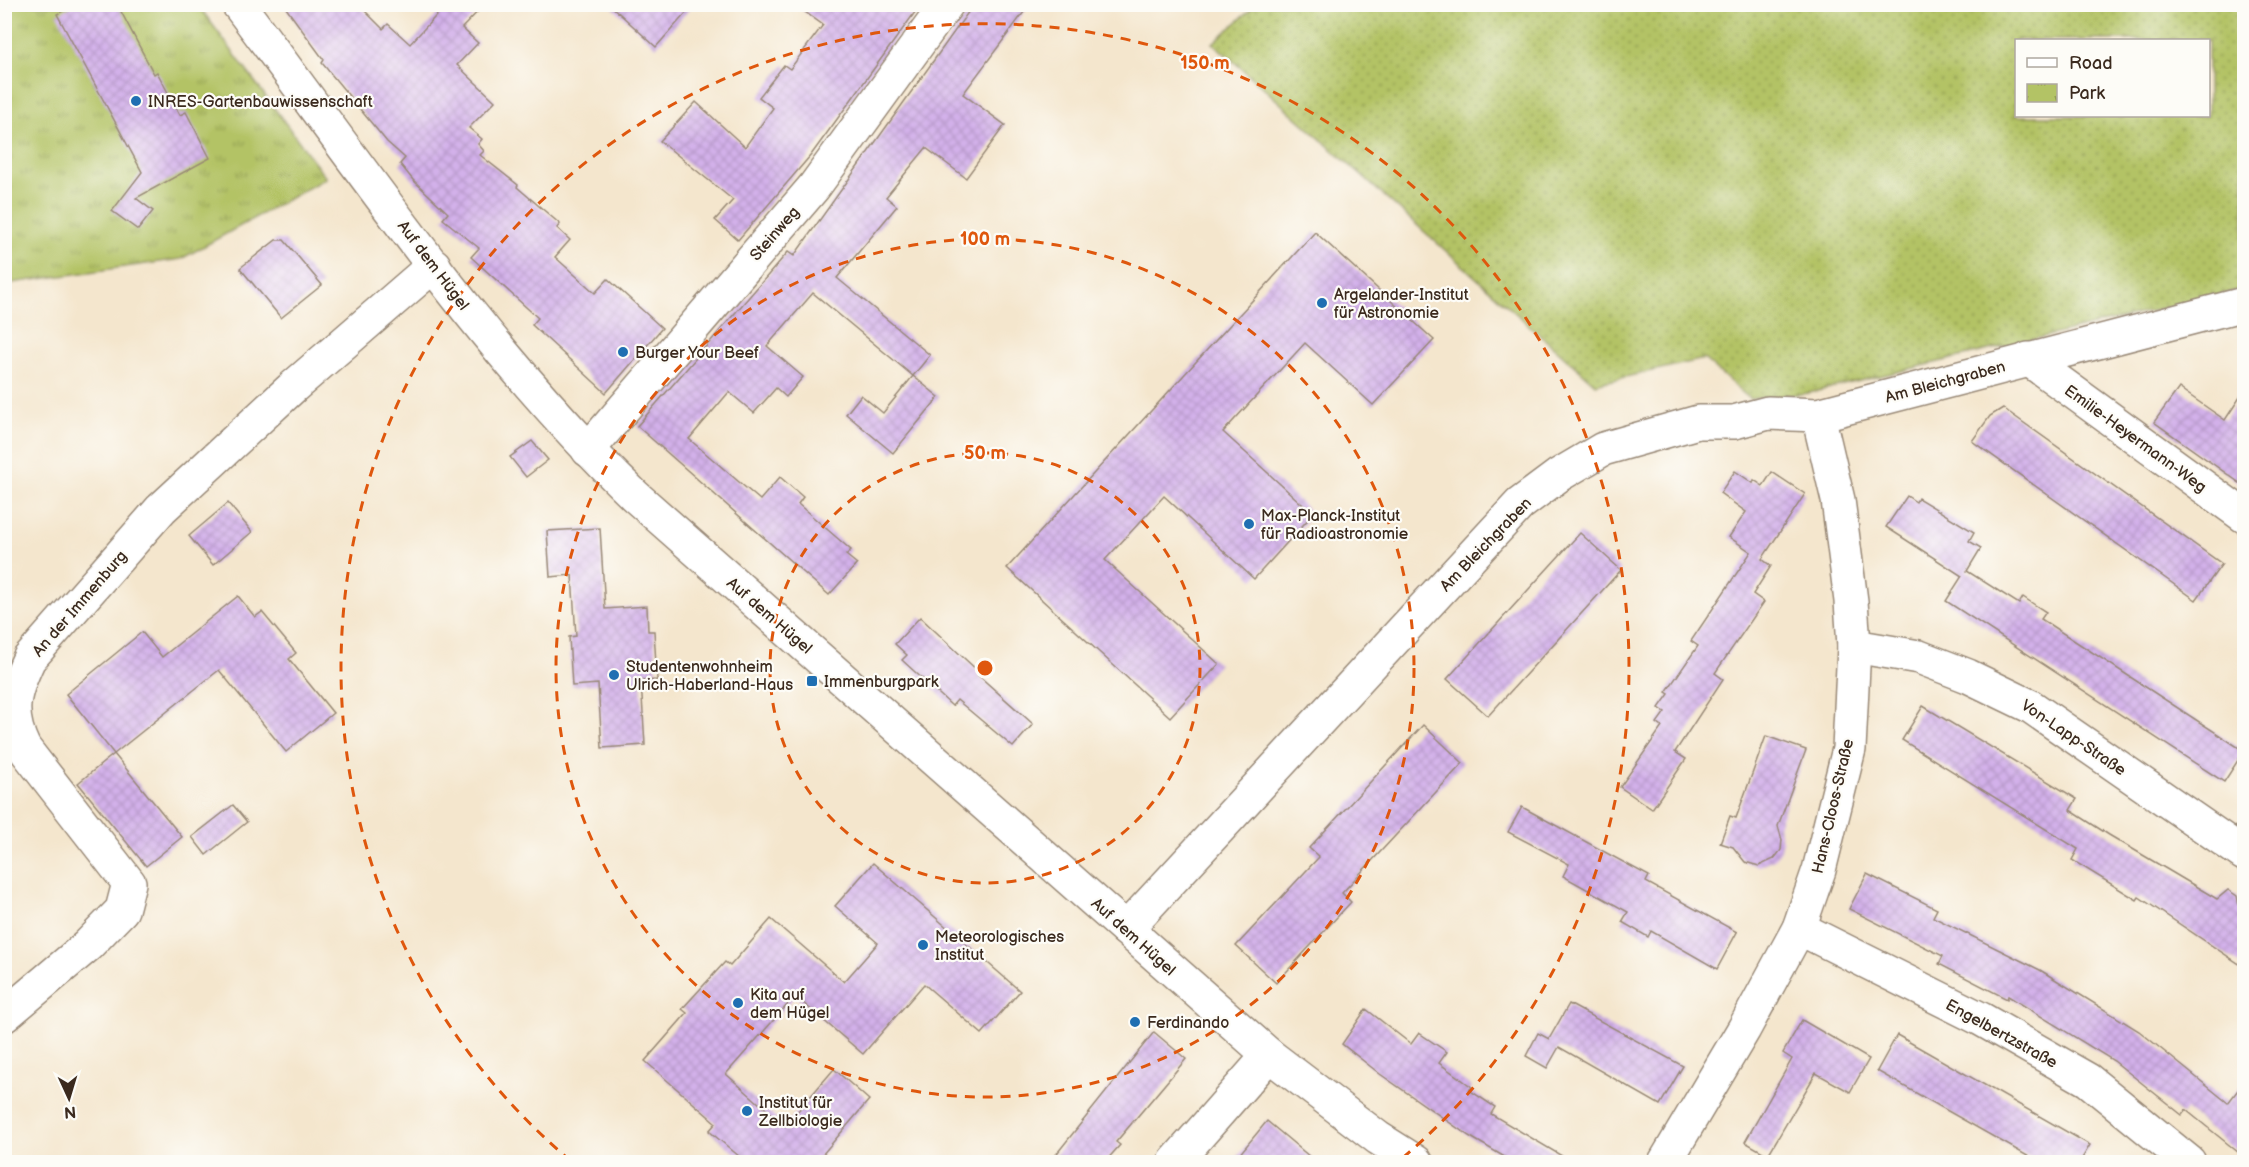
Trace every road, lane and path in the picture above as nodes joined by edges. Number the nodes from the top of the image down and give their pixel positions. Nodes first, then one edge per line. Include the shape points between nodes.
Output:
1 (238, 4) edge
2 (947, 4) edge
3 (434, 265) junction
4 (2244, 304) edge
5 (2028, 359) junction
6 (1818, 415) junction
7 (588, 450) junction
8 (2244, 516) edge
9 (1854, 646) junction
10 (2244, 854) edge
11 (1799, 928) junction
12 (1126, 929) junction
13 (4, 1016) edge
14 (1269, 1055) junction
15 (1175, 1162) edge
16 (1416, 1162) edge
17 (1665, 1162) edge
18 (2189, 1162) edge

1 - 3 street, Auf dem Hügel
2 - 7 street, Steinweg via 814,187
3 - 7 street, Auf dem Hügel via 478,325
3 - 13 street, An der Immenburg via 161,509 29,659 12,705 14,727 24,748 129,883 122,910 87,946
4 - 5 street, Am Bleichgraben
5 - 6 street, Am Bleichgraben
5 - 8 street, Emilie-Heyermann-Weg
6 - 9 street, Hans-Cloos-Straße via 1838,500
6 - 12 street, Am Bleichgraben via 1768,413 1734,422 1698,422 1603,449 1558,475 1520,504
7 - 12 street, Auf dem Hügel via 635,496
9 - 10 street, Von-Lapp-Straße via 1919,657 2030,705
9 - 11 street, Hans-Cloos-Straße via 1849,749 1819,870
11 - 17 street, Hans-Cloos-Straße
11 - 18 street, Engelbertzstraße via 1981,1019 2088,1080
12 - 14 street, Auf dem Hügel
14 - 15 street
14 - 16 street, Auf dem Hügel

